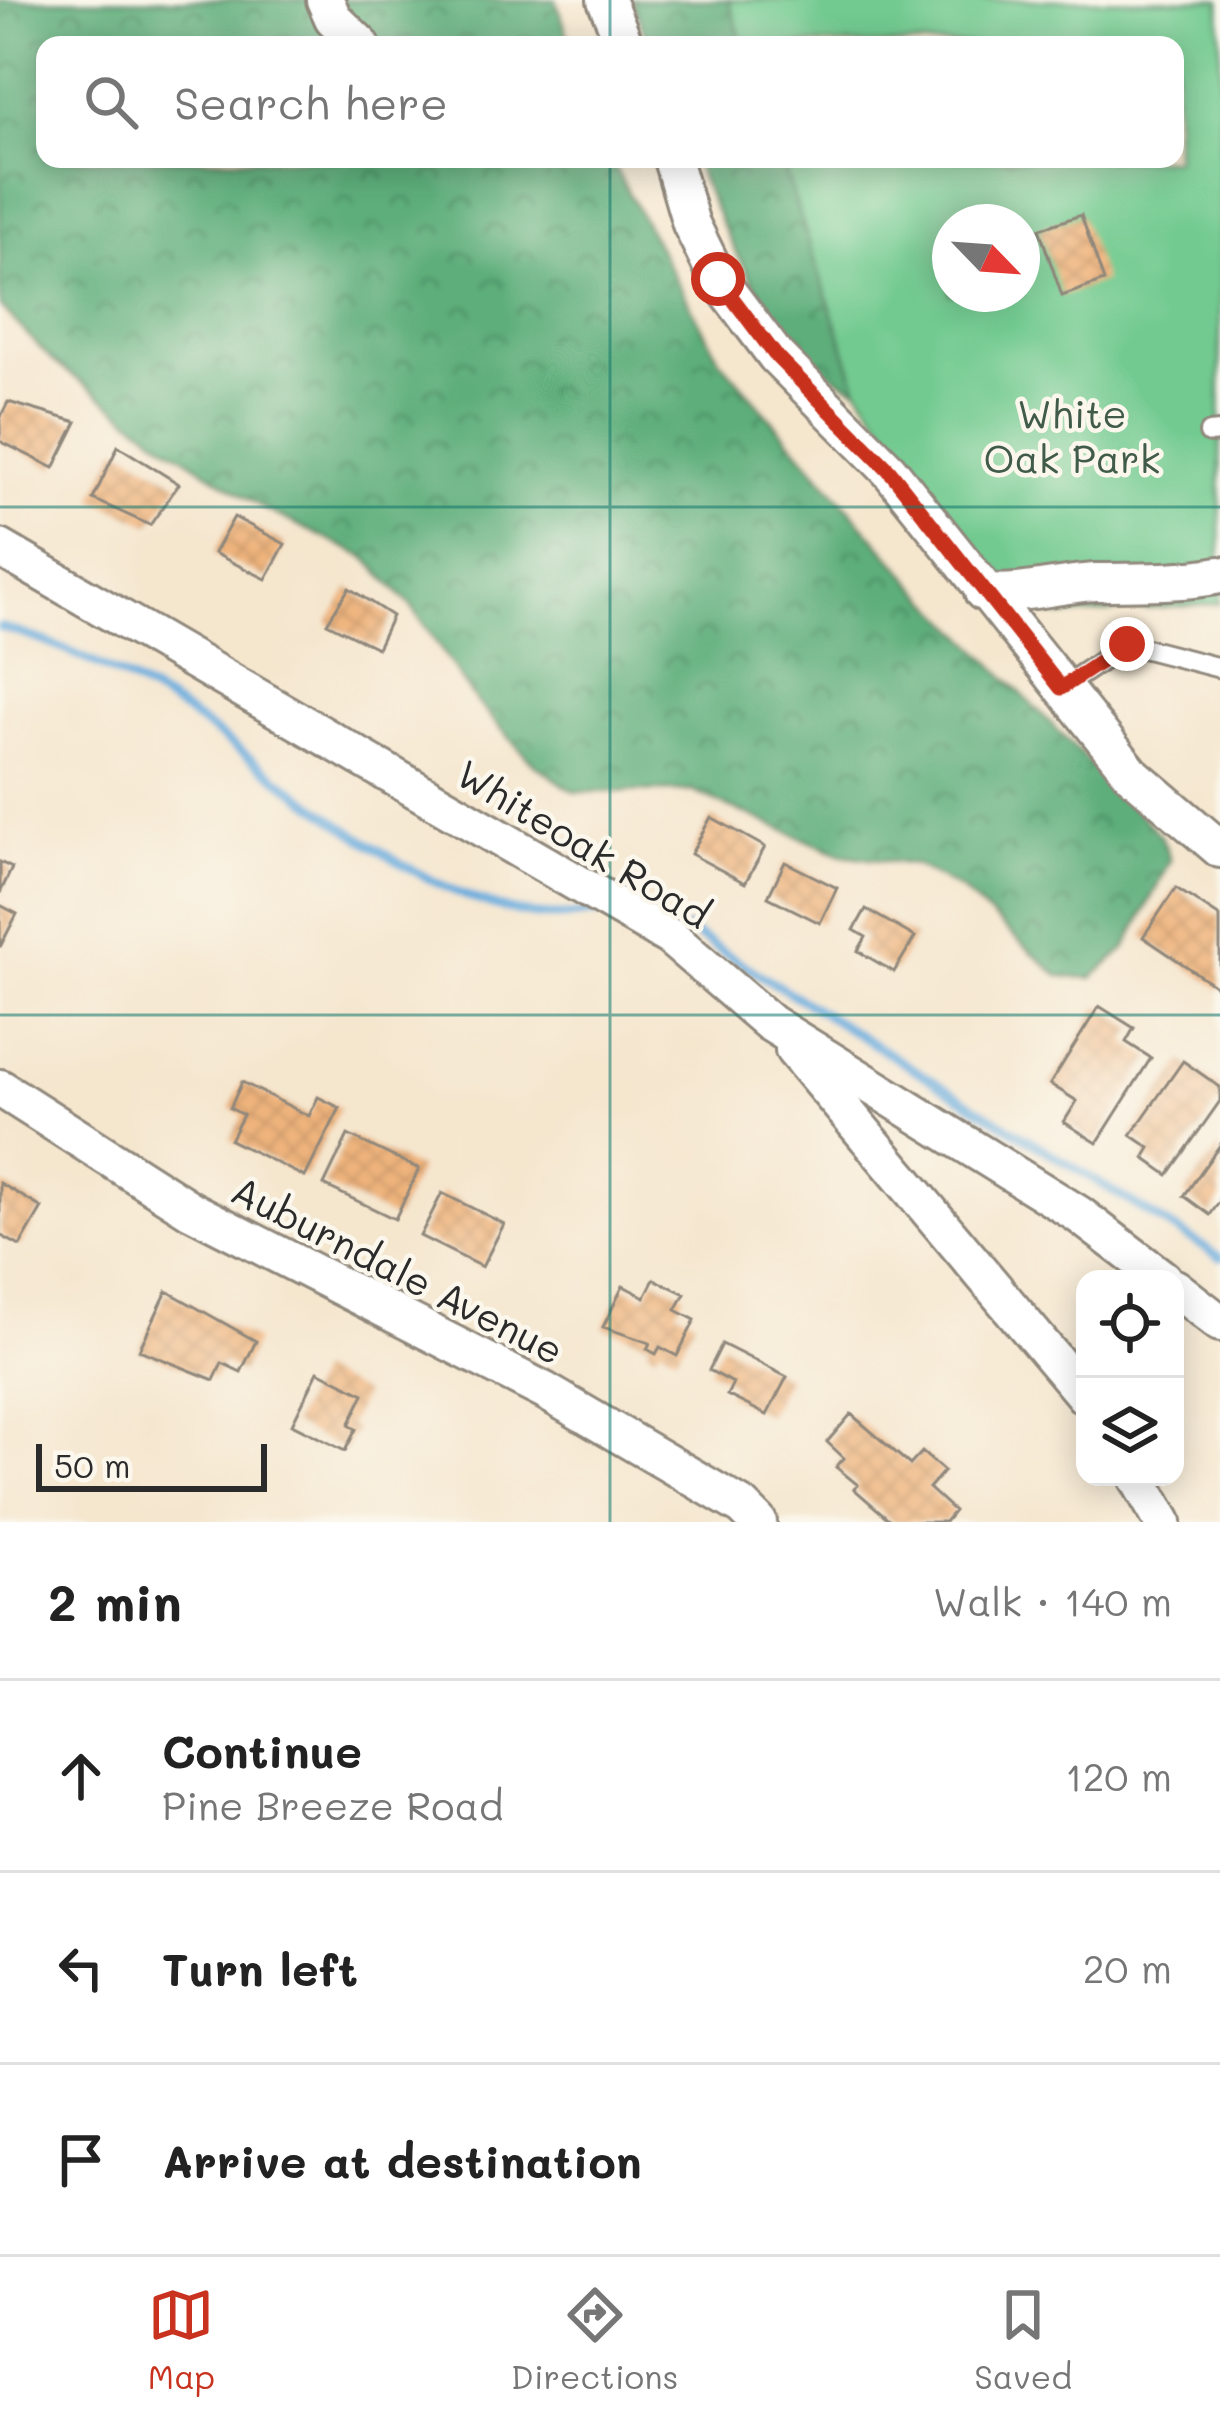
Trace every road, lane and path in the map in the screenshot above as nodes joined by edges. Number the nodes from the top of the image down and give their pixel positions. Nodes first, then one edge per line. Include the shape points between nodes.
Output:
1 (325, 0) edge
2 (606, 0) edge
3 (352, 36) edge
4 (621, 36) edge
5 (675, 168) edge
6 (0, 548) edge
7 (1220, 574) edge
8 (982, 592) junction
9 (1220, 668) edge
10 (1061, 688) junction
11 (1220, 849) edge
12 (770, 1023) junction
13 (0, 1088) edge
14 (1151, 1270) edge
15 (1184, 1295) edge
16 (1220, 1323) edge
17 (1076, 1385) edge
18 (1142, 1486) edge
19 (758, 1522) edge
20 (1162, 1522) edge

1 - 3 street
2 - 4 street
5 - 8 street via 718,279 776,356 889,470
6 - 12 street, Whiteoak Road via 670,937
7 - 8 street
8 - 10 street
9 - 10 lane via 1127,644
10 - 11 street via 1132,773
12 - 14 street, Whiteoak Road via 1078,1214
12 - 17 street
13 - 19 street, Auburndale Avenue via 191,1210 545,1390
15 - 16 street
18 - 20 street

